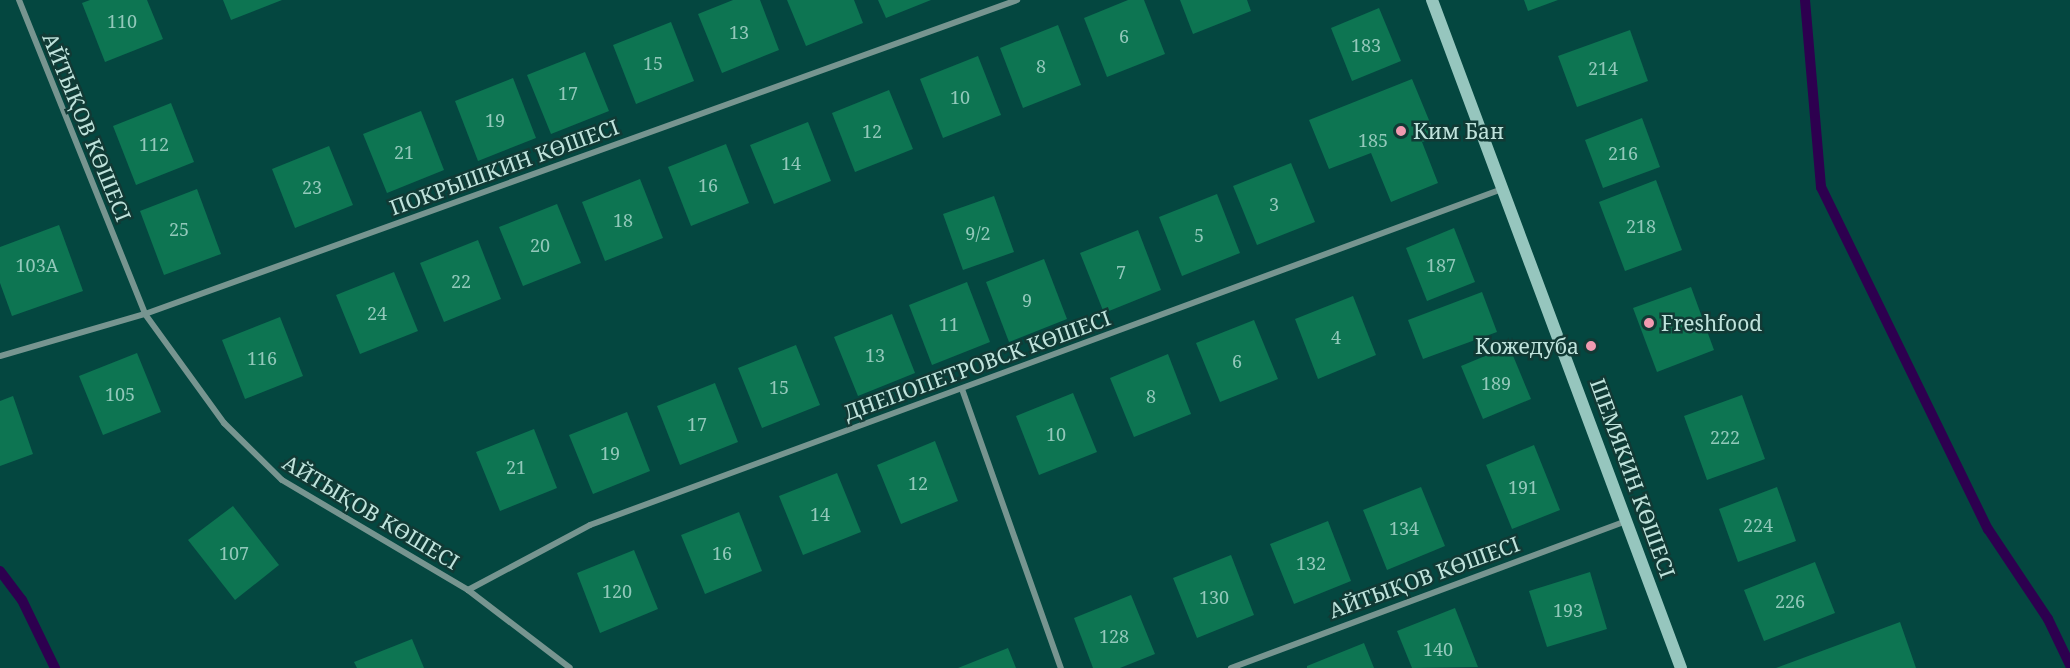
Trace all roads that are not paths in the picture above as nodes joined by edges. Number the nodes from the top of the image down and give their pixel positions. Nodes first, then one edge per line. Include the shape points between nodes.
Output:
1 (19, 0) edge
2 (1017, 0) edge
3 (1432, 0) edge
4 (1505, 187) junction
5 (145, 314) junction
6 (0, 356) edge
7 (962, 389) junction
8 (1629, 519) junction
9 (468, 590) junction
10 (570, 668) edge
11 (1061, 668) edge
12 (1231, 668) edge
13 (1681, 668) edge

1 - 5 street, АЙТЫҚОВ КӨШЕСІ
2 - 5 street, ПОКРЫШКИН КӨШЕСІ
3 - 4 main road, ШЕМЯКИН КӨШЕСІ
4 - 7 street, ДНЕПОПЕТРОВСК КӨШЕСІ
4 - 8 main road, ШЕМЯКИН КӨШЕСІ
5 - 6 street, ПОКРЫШКИН КӨШЕСІ
5 - 9 street, АЙТЫҚОВ КӨШЕСІ via 224,423 260,462
7 - 9 street, ДНЕПОПЕТРОВСК КӨШЕСІ via 590,525
7 - 11 street
8 - 12 street, АЙТЫҚОВ КӨШЕСІ
8 - 13 main road, ШЕМЯКИН КӨШЕСІ
9 - 10 street, АЙТЫҚОВ КӨШЕСІ

